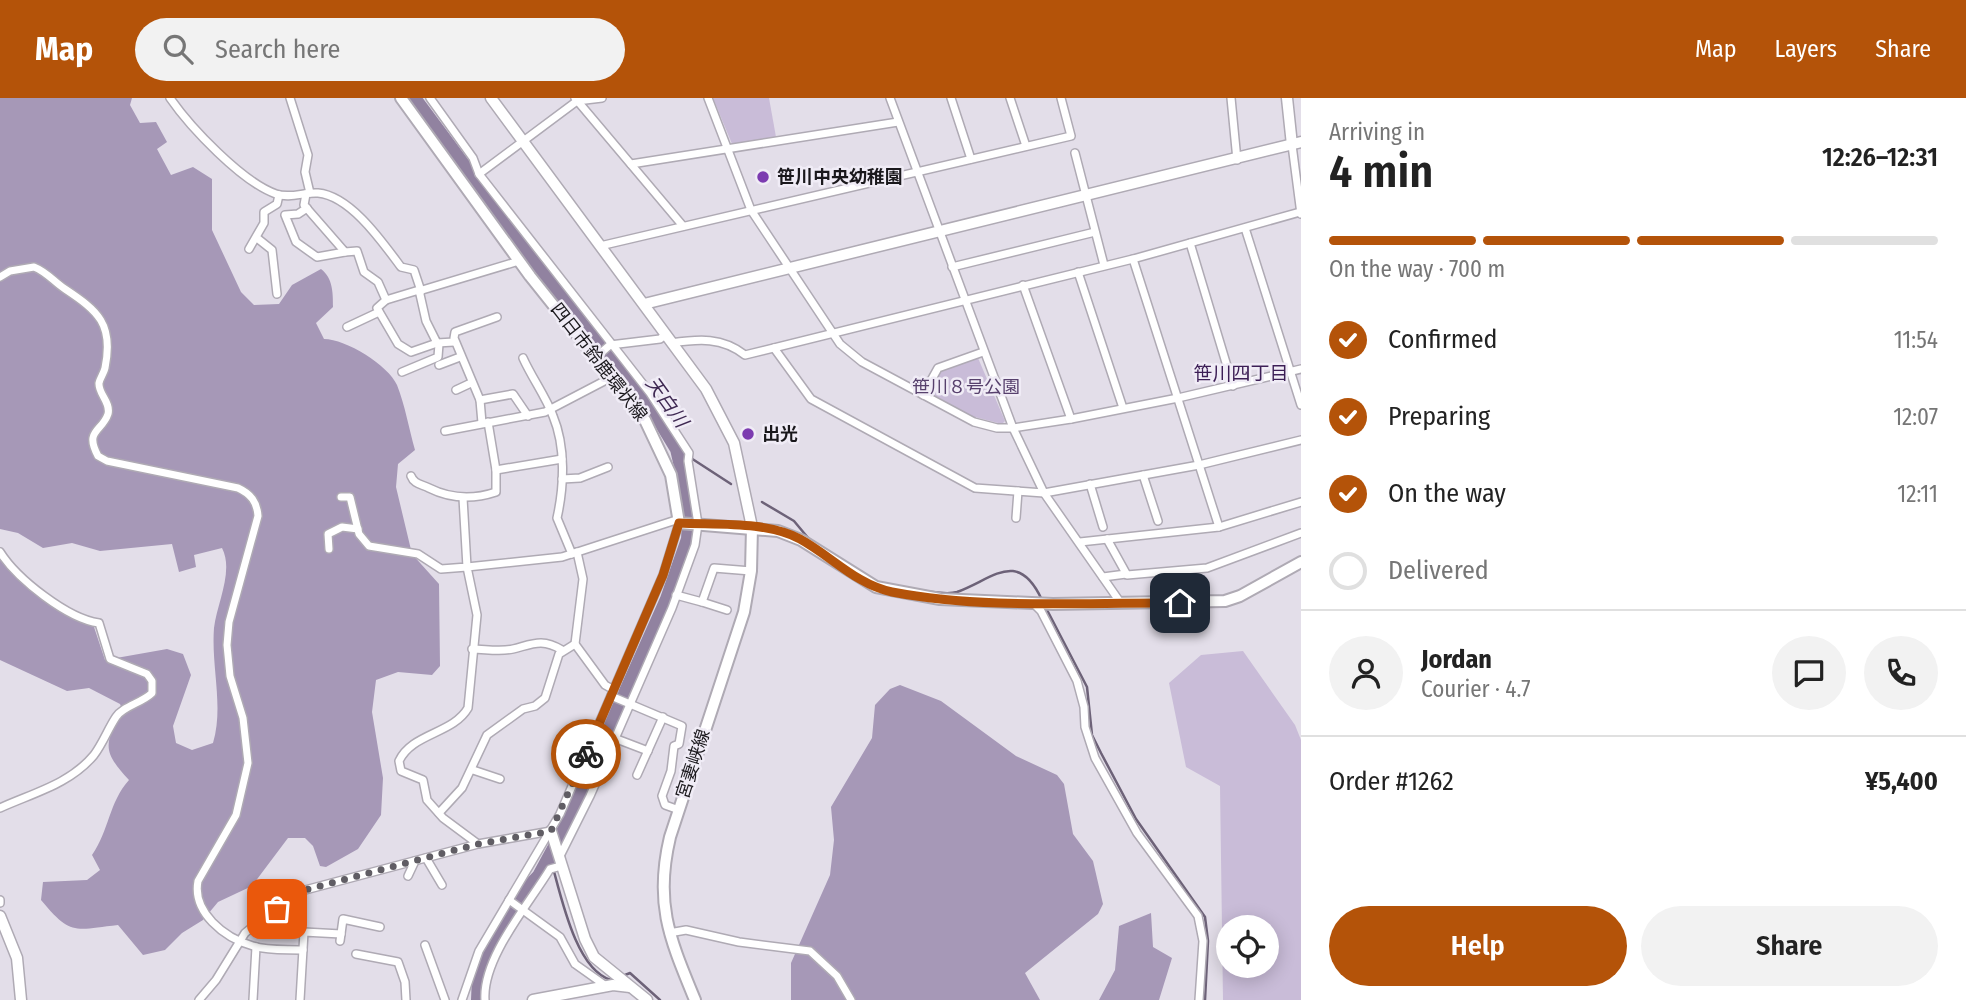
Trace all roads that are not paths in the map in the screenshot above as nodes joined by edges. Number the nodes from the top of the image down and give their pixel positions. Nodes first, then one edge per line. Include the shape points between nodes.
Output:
1 (170, 98) edge
2 (290, 98) edge
3 (401, 98) edge
4 (430, 98) edge
5 (491, 98) edge
6 (602, 98) edge
7 (708, 98) edge
8 (890, 98) edge
9 (951, 98) edge
10 (1010, 98) edge
11 (1061, 98) edge
12 (1231, 98) edge
13 (1287, 98) edge
14 (577, 99) edge
15 (898, 122) junction
16 (522, 141) junction
17 (1297, 144) edge
18 (1026, 146) junction
19 (727, 148) junction
20 (1075, 153) dead end
21 (971, 159) junction
22 (1237, 160) junction
23 (631, 163) junction
24 (916, 172) junction
25 (479, 174) junction
26 (308, 194) junction
27 (279, 195) junction
28 (1085, 197) junction
29 (307, 208) junction
30 (751, 210) junction
31 (1301, 213) edge
32 (683, 226) junction
33 (1245, 228) junction
34 (1095, 232) junction
35 (939, 233) junction
36 (257, 237) junction
37 (1190, 243) junction
38 (600, 246) junction
39 (249, 249) dead end
40 (345, 252) junction
41 (1133, 259) junction
42 (519, 261) junction
43 (1104, 265) junction
44 (952, 268) junction
45 (791, 270) junction
46 (1078, 272) junction
47 (0, 277) edge
48 (1023, 285) junction
49 (420, 291) junction
50 (277, 294) dead end
51 (963, 299) junction
52 (386, 300) junction
53 (644, 304) junction
54 (379, 313) junction
55 (498, 317) dead end
56 (347, 327) dead end
57 (832, 333) junction
58 (668, 339) junction
59 (454, 342) junction
60 (438, 344) junction
61 (610, 345) junction
62 (774, 348) junction
63 (983, 352) junction
64 (596, 357) junction
65 (460, 358) junction
66 (523, 359) dead end
67 (439, 365) dead end
68 (1301, 369) edge
69 (402, 372) dead end
70 (1290, 372) junction
71 (612, 377) junction
72 (471, 383) junction
73 (1233, 386) junction
74 (456, 390) dead end
75 (923, 395) junction
76 (1178, 398) junction
77 (480, 400) junction
78 (1301, 405) edge
79 (1123, 408) junction
80 (549, 410) junction
81 (528, 416) junction
82 (1071, 419) junction
83 (485, 422) junction
84 (1013, 428) junction
85 (445, 431) dead end
86 (1301, 440) edge
87 (562, 459) junction
88 (1199, 465) junction
89 (608, 467) dead end
90 (496, 470) junction
91 (411, 475) dead end
92 (1143, 475) junction
93 (562, 479) junction
94 (1090, 484) junction
95 (1018, 491) junction
96 (1044, 493) junction
97 (341, 497) dead end
98 (463, 498) junction
99 (1301, 502) edge
100 (1016, 518) dead end
101 (679, 521) junction
102 (1158, 521) dead end
103 (697, 524) junction
104 (752, 527) junction
105 (1103, 527) dead end
106 (1219, 527) junction
107 (358, 529) junction
108 (1301, 533) edge
109 (1107, 539) junction
110 (1080, 542) junction
111 (329, 549) dead end
112 (0, 552) edge
113 (575, 553) junction
114 (1301, 562) edge
115 (467, 567) junction
116 (751, 571) junction
117 (1126, 574) junction
118 (1103, 577) junction
119 (676, 594) junction
120 (702, 602) junction
121 (1119, 602) junction
122 (1036, 603) junction
123 (727, 610) dead end
124 (575, 644) junction
125 (472, 649) junction
126 (562, 650) junction
127 (613, 694) junction
128 (629, 703) junction
129 (663, 717) junction
130 (614, 737) junction
131 (648, 751) junction
132 (473, 770) junction
133 (637, 775) dead end
134 (500, 779) dead end
135 (0, 808) edge
136 (679, 810) junction
137 (439, 813) junction
138 (551, 831) junction
139 (478, 844) junction
140 (426, 858) junction
141 (415, 861) junction
142 (557, 865) junction
143 (408, 876) dead end
144 (442, 885) dead end
145 (510, 900) junction
146 (524, 911) junction
147 (0, 916) edge
148 (380, 928) dead end
149 (668, 933) junction
150 (239, 941) junction
151 (425, 945) dead end
152 (256, 947) junction
153 (303, 950) junction
154 (356, 954) dead end
155 (606, 986) junction
156 (631, 987) junction
157 (20, 1000) edge
158 (200, 1000) edge
159 (253, 1000) edge
160 (300, 1000) edge
161 (405, 1000) edge
162 (445, 1000) edge
163 (462, 1000) edge
164 (485, 1000) edge
165 (533, 1000) edge
166 (647, 1000) edge
167 (695, 1000) edge
168 (851, 1000) edge
169 (1199, 1000) edge

1 - 27 street via 189,125 240,173
2 - 26 street via 308,155
3 - 42 main road, 四日市鈴鹿環状線
4 - 25 street via 473,158
5 - 16 street
6 - 14 street
7 - 19 street
8 - 15 street
9 - 21 street
10 - 18 street
11 - 18 street via 1071,136
12 - 22 street
13 - 17 street
14 - 16 street
14 - 23 street
15 - 19 street
15 - 24 street
16 - 25 street
16 - 38 street
17 - 22 street
17 - 31 street
18 - 21 street
19 - 23 street
19 - 30 street
20 - 28 street
21 - 24 street
22 - 28 street
23 - 32 street
24 - 30 street
24 - 35 street
25 - 61 street
26 - 27 street
26 - 29 street
26 - 49 street via 324,194 356,214 401,267 414,270
27 - 36 street via 277,204 264,212
28 - 34 street
28 - 35 street
29 - 40 street
29 - 40 street via 284,216 296,242 317,257
30 - 32 street
30 - 45 street
31 - 33 street
32 - 38 street
33 - 37 street
33 - 70 street
34 - 43 street
34 - 44 street
35 - 44 street
35 - 45 street
36 - 39 street
36 - 50 street via 273,253
37 - 41 street
37 - 73 street
38 - 53 street
40 - 52 street via 357,251 364,272 378,282
41 - 43 street
41 - 76 street
42 - 49 street
42 - 64 main road, 四日市鈴鹿環状線
43 - 46 street
44 - 51 street
45 - 53 street
45 - 57 street
46 - 48 street
46 - 79 street
47 - 150 street via 34,267 91,305 99,316 105,328 106,356 99,386 108,409 93,437 98,456 238,488 253,498 257,507 227,645 248,763 236,815 196,892 202,911
48 - 51 street
48 - 82 street
49 - 52 street
49 - 60 street via 426,321
51 - 57 street
51 - 63 street
52 - 54 street via 377,306
53 - 58 street
54 - 56 street
54 - 60 street via 408,352
55 - 59 street via 455,332
57 - 62 street
57 - 75 street via 853,356
58 - 61 street
58 - 62 street via 709,339 732,345 745,355
58 - 104 street via 706,389 734,443
59 - 60 street
59 - 65 street
60 - 69 street via 438,357
61 - 64 street
61 - 103 street via 650,393 689,457
62 - 95 street via 811,399 975,488
63 - 75 street via 938,368
63 - 84 street
64 - 71 main road, 四日市鈴鹿環状線
65 - 67 street
65 - 72 street
66 - 80 street
68 - 70 street
70 - 73 street
70 - 78 street
71 - 80 street
71 - 101 main road, 四日市鈴鹿環状線 via 662,451
72 - 74 street
72 - 77 street
73 - 76 street
75 - 84 street via 974,422
76 - 79 street
76 - 88 street
77 - 81 street via 513,394
77 - 83 street
79 - 82 street
80 - 81 street
80 - 87 street
81 - 83 street
82 - 84 street
83 - 85 street
83 - 90 street
84 - 96 street
86 - 88 street
87 - 90 street
87 - 93 street
88 - 92 street
88 - 106 street
89 - 93 street via 580,478
90 - 98 street via 496,492
91 - 98 street via 414,482 439,495
92 - 94 street
92 - 102 street
93 - 113 street via 557,518
94 - 96 street
94 - 105 street
95 - 96 street
95 - 100 street
96 - 110 street
97 - 107 street via 350,497
98 - 115 street
99 - 106 street
101 - 103 main road
101 - 113 street
101 - 127 street via 663,575
103 - 104 main road
103 - 119 street via 695,545
104 - 116 main road, 宮妻峡線
104 - 122 main road via 801,540 885,590 961,602
106 - 109 street
107 - 111 street via 342,527 328,534
107 - 115 street via 369,546 418,554 441,569
108 - 117 street via 1207,568
109 - 110 street
109 - 117 street
110 - 118 street
112 - 135 street via 41,593 99,622 110,659 148,674 153,685 148,698 116,716 104,740 76,773
113 - 115 street
113 - 124 street via 583,579
114 - 121 main road via 1225,601
115 - 125 street via 477,615
116 - 120 street via 714,568
116 - 136 main road, 宮妻峡線 via 736,636
117 - 118 street
118 - 121 street
119 - 120 street
119 - 128 street
120 - 123 street
121 - 122 main road
122 - 169 street via 1077,681 1089,744 1100,768 1137,833 1198,916 1203,942
124 - 126 street
124 - 127 street
125 - 126 street via 512,649 533,641
125 - 137 street via 466,712 399,758 401,771 423,780 425,797
126 - 132 street via 545,698 487,735
127 - 128 street
127 - 138 street
128 - 129 street
128 - 130 street
129 - 131 street
129 - 136 street via 682,726 662,796 665,805
130 - 131 street
130 - 142 street
131 - 133 street
132 - 134 street
132 - 137 street
136 - 149 main road, 宮妻峡線 via 662,887
137 - 139 street
138 - 139 street
138 - 142 street
138 - 145 street
139 - 140 street
140 - 141 street
140 - 144 street
141 - 143 street
141 - 150 street via 294,893
142 - 146 street
142 - 156 street via 594,957
145 - 146 street
145 - 163 street via 471,968
146 - 155 street via 560,937 575,964
146 - 164 street via 494,960
147 - 157 street via 17,958
148 - 153 street via 344,919 340,938 304,932
149 - 167 main road, 宮妻峡線
149 - 168 street via 686,930 810,951 837,976
150 - 152 street
150 - 158 street
151 - 162 street
152 - 153 street
152 - 159 street
153 - 160 street
154 - 161 street via 398,962
155 - 156 street
155 - 165 street
156 - 166 street

